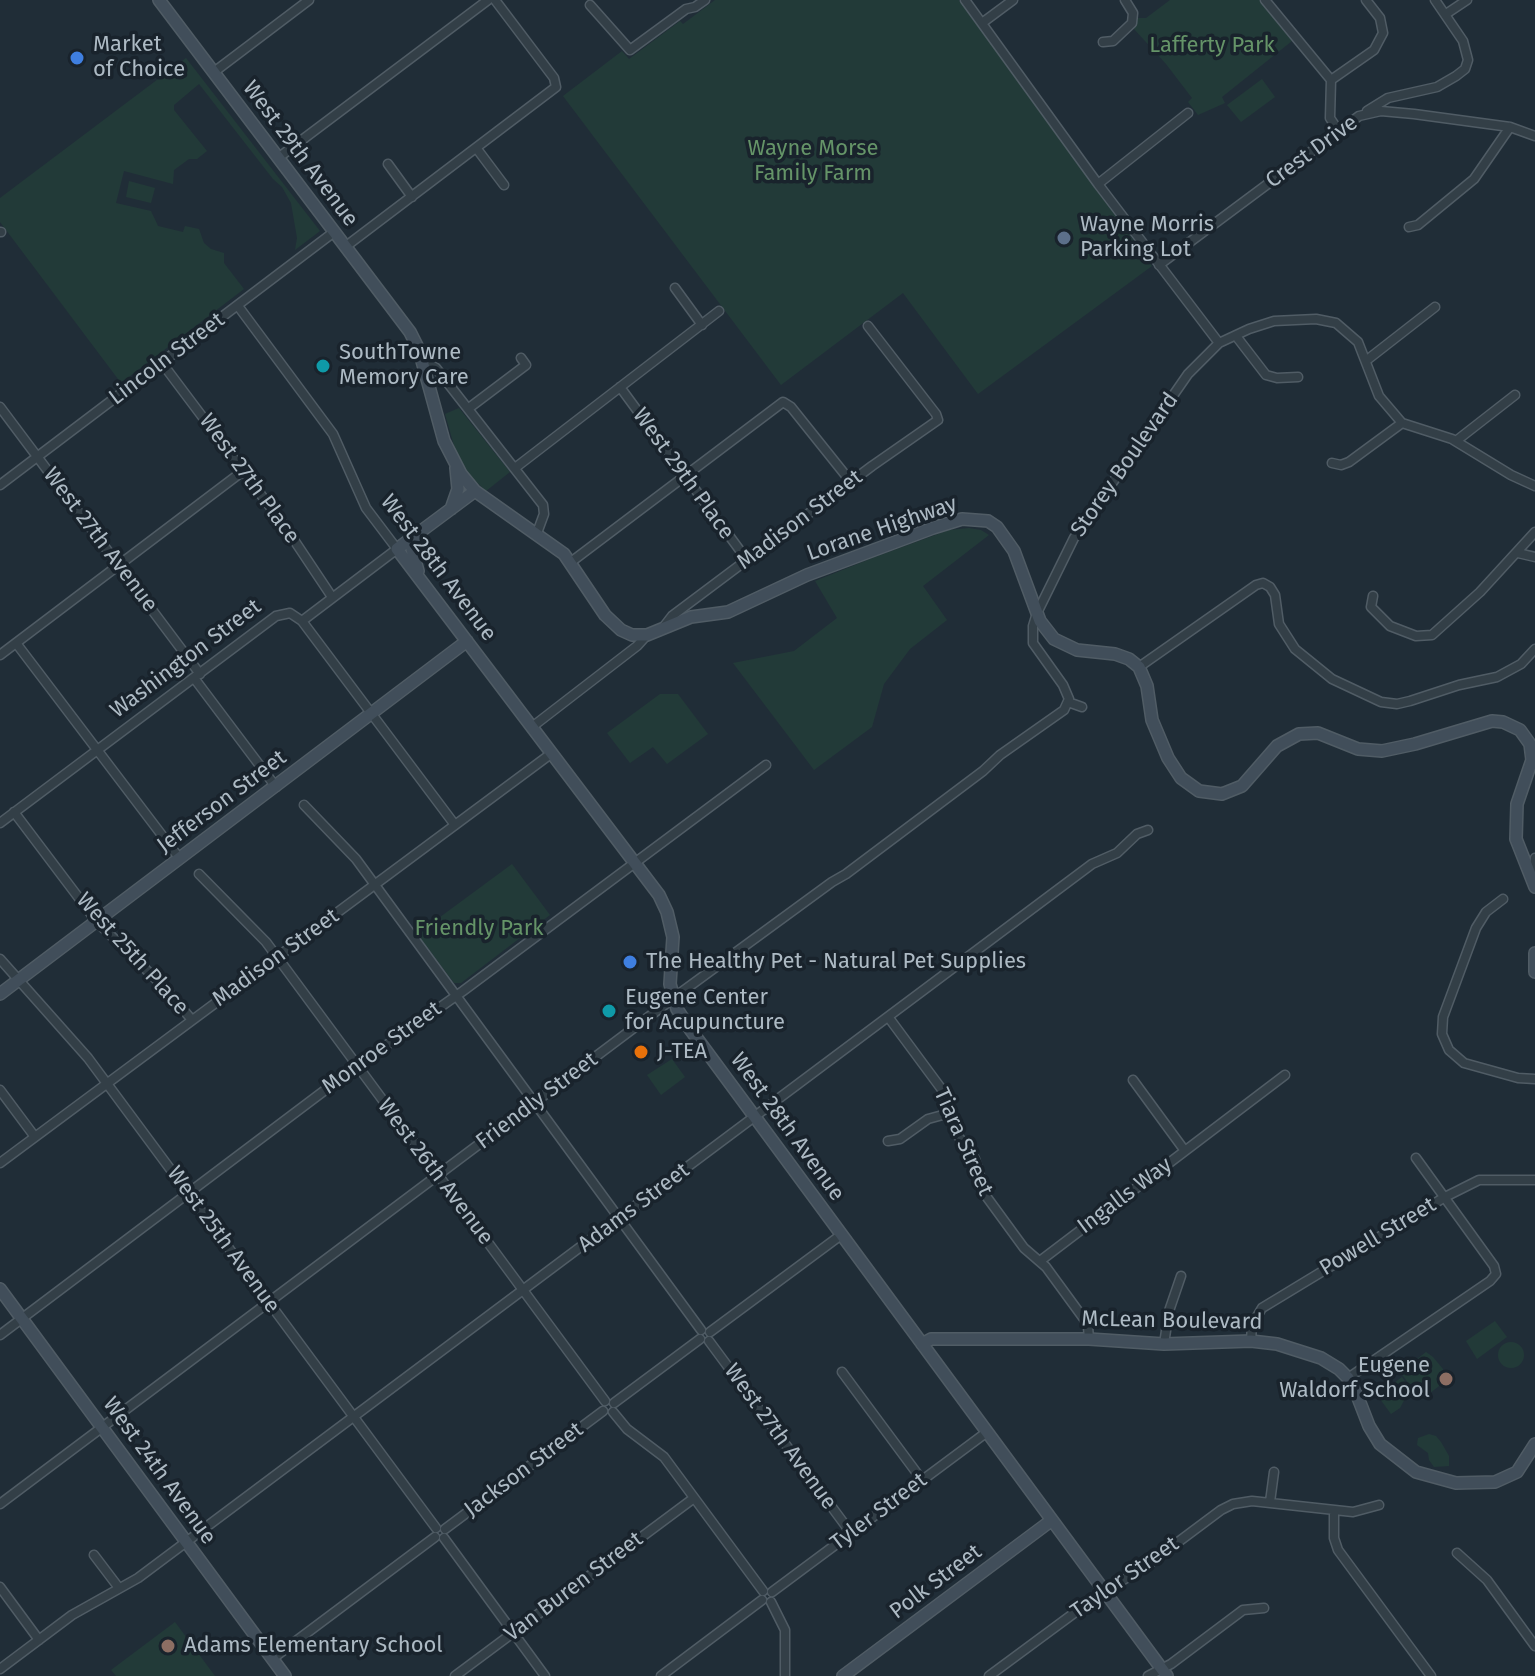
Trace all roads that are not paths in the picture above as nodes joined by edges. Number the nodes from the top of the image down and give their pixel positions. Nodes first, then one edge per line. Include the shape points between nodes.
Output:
1 (159, 0) edge
2 (309, 0) edge
3 (488, 0) edge
4 (495, 0) edge
5 (682, 0) edge
6 (705, 0) edge
7 (965, 0) edge
8 (1013, 0) edge
9 (1125, 0) edge
10 (1265, 0) edge
11 (1366, 0) edge
12 (1435, 0) edge
13 (1467, 0) edge
14 (590, 5) dead end
15 (690, 8) junction
16 (1446, 14) junction
17 (982, 23) junction
18 (1103, 42) dead end
19 (214, 72) junction
20 (1331, 80) junction
21 (1188, 113) dead end
22 (1359, 116) junction
23 (1510, 127) junction
24 (1338, 130) junction
25 (1535, 136) edge
26 (477, 149) junction
27 (278, 158) junction
28 (388, 164) dead end
29 (1098, 184) junction
30 (504, 185) dead end
31 (412, 197) junction
32 (1409, 227) dead end
33 (334, 232) junction
34 (345, 247) junction
35 (1159, 265) junction
36 (675, 288) dead end
37 (238, 306) junction
38 (1435, 307) dead end
39 (719, 311) dead end
40 (702, 325) junction
41 (868, 326) dead end
42 (1236, 336) junction
43 (1219, 343) junction
44 (521, 358) dead end
45 (421, 359) junction
46 (1367, 360) junction
47 (162, 363) junction
48 (1298, 377) dead end
49 (620, 387) junction
50 (1515, 395) dead end
51 (0, 407) edge
52 (469, 408) junction
53 (1402, 423) junction
54 (1456, 441) junction
55 (37, 457) junction
56 (454, 463) junction
57 (1332, 463) dead end
58 (515, 468) junction
59 (243, 471) junction
60 (684, 476) junction
61 (851, 482) junction
62 (0, 485) edge
63 (1535, 486) edge
64 (475, 491) junction
65 (451, 509) junction
66 (1535, 532) edge
67 (537, 533) junction
68 (416, 535) junction
69 (397, 549) junction
70 (1518, 553) junction
71 (1535, 557) edge
72 (747, 560) junction
73 (571, 562) junction
74 (119, 565) junction
75 (421, 579) junction
76 (1373, 596) dead end
77 (332, 597) junction
78 (1037, 613) junction
79 (302, 621) junction
80 (661, 630) junction
81 (647, 635) junction
82 (467, 641) junction
83 (16, 643) junction
84 (1535, 649) edge
85 (0, 655) edge
86 (1139, 667) junction
87 (197, 676) junction
88 (1068, 702) junction
89 (1082, 707) dead end
90 (371, 713) junction
91 (532, 727) junction
92 (97, 751) junction
93 (552, 753) junction
94 (766, 765) dead end
95 (276, 787) junction
96 (304, 805) dead end
97 (14, 812) junction
98 (0, 823) edge
99 (455, 825) junction
100 (1148, 830) dead end
101 (1535, 858) edge
102 (180, 859) junction
103 (634, 861) junction
104 (199, 874) dead end
105 (1534, 884) edge
106 (375, 886) junction
107 (1503, 899) dead end
108 (97, 922) junction
109 (1535, 953) edge
110 (277, 957) junction
111 (0, 959) edge
112 (1535, 972) edge
113 (19, 980) junction
114 (0, 994) edge
115 (456, 994) junction
116 (674, 998) junction
117 (889, 1018) junction
118 (192, 1020) junction
119 (357, 1066) junction
120 (1285, 1075) dead end
121 (1535, 1079) edge
122 (1133, 1080) dead end
123 (107, 1084) junction
124 (0, 1090) edge
125 (535, 1102) junction
126 (950, 1113) junction
127 (755, 1118) junction
128 (35, 1137) junction
129 (888, 1141) dead end
130 (1185, 1151) junction
131 (1416, 1158) dead end
132 (0, 1163) edge
133 (438, 1175) junction
134 (1535, 1180) edge
135 (189, 1194) junction
136 (1445, 1197) junction
137 (620, 1219) junction
138 (841, 1235) junction
139 (1040, 1261) junction
140 (1181, 1276) dead end
141 (0, 1289) edge
142 (523, 1291) junction
143 (269, 1302) junction
144 (22, 1319) junction
145 (0, 1335) edge
146 (705, 1335) junction
147 (1089, 1339) junction
148 (1251, 1341) junction
149 (922, 1344) junction
150 (1164, 1344) junction
151 (842, 1372) dead end
152 (1348, 1378) junction
153 (609, 1407) junction
154 (353, 1417) junction
155 (102, 1428) junction
156 (987, 1432) junction
157 (1535, 1444) edge
158 (1274, 1472) dead end
159 (922, 1480) junction
160 (694, 1498) junction
161 (1270, 1502) junction
162 (0, 1504) edge
163 (1379, 1505) dead end
164 (1334, 1512) junction
165 (1052, 1520) junction
166 (440, 1533) junction
167 (851, 1533) junction
168 (186, 1542) junction
169 (1457, 1553) dead end
170 (94, 1555) dead end
171 (0, 1587) edge
172 (119, 1588) junction
173 (1104, 1591) junction
174 (767, 1596) junction
175 (1264, 1608) dead end
176 (513, 1633) junction
177 (39, 1640) junction
178 (1535, 1646) edge
179 (272, 1659) junction
180 (0, 1669) edge
181 (1164, 1672) edge
182 (285, 1676) edge
183 (455, 1676) edge
184 (545, 1676) edge
185 (661, 1676) edge
186 (785, 1676) edge
187 (843, 1676) edge
188 (989, 1676) edge
189 (1148, 1676) edge
190 (1431, 1676) edge

1 - 19 street, West 29th Avenue
2 - 19 street
3 - 27 street
4 - 26 street via 557,85
5 - 15 street
6 - 15 street
7 - 17 street
8 - 17 street
9 - 18 street via 1132,23 1113,41
10 - 20 street
11 - 20 street via 1382,22 1382,38 1374,50
12 - 16 street
13 - 16 street
14 - 15 street via 630,50
16 - 22 street via 1467,50 1465,69 1437,87 1388,98
17 - 29 street
19 - 27 street, West 29th Avenue
20 - 24 street via 1330,118
21 - 29 street
22 - 23 street, Crest Drive via 1381,111
22 - 24 street, Crest Drive
23 - 25 street, Crest Drive
23 - 32 street via 1474,179
24 - 35 street, Crest Drive
26 - 30 street
26 - 31 street
27 - 33 street, West 29th Avenue
28 - 31 street
29 - 35 street
31 - 34 street
33 - 34 street, West 29th Avenue
33 - 37 street, Lincoln Street
34 - 45 street, West 29th Avenue via 410,332
35 - 43 street
36 - 40 street
37 - 47 street, Lincoln Street
37 - 69 street, West 28th Avenue via 333,434 366,508
38 - 46 street
39 - 40 street
40 - 49 street
41 - 61 street, Madison Street via 936,414 936,421
42 - 43 street, Storey Boulevard
42 - 46 street, Storey Boulevard via 1274,321 1326,320 1352,334
42 - 48 street via 1266,375
43 - 78 street, Storey Boulevard via 1194,366 1074,538
44 - 52 street via 526,365
45 - 52 street via 436,368
45 - 56 street
46 - 53 street, Storey Boulevard via 1379,396
47 - 55 street, Lincoln Street
47 - 59 street, West 27th Place
49 - 58 street
49 - 60 street, West 29th Place
50 - 54 street
51 - 55 street, West 27th Avenue
52 - 58 street
53 - 54 street
53 - 57 street via 1349,462
54 - 63 street
55 - 62 street, Lincoln Street
55 - 74 street, West 27th Avenue
56 - 64 street
56 - 65 street via 458,487
58 - 67 street via 545,507
59 - 74 street
59 - 77 street, West 27th Place
60 - 61 street via 786,402
60 - 72 street, West 29th Place
60 - 73 street
61 - 72 street, Madison Street
64 - 65 street
64 - 67 street
65 - 68 street
66 - 70 street
67 - 73 street
68 - 69 street
68 - 75 street via 412,553
69 - 75 street, West 28th Avenue
69 - 77 street
70 - 71 street
70 - 76 street via 1432,635 1416,636 1390,626 1371,607
72 - 80 street, Madison Street
73 - 81 street via 609,620 627,633
74 - 83 street
74 - 87 street, West 27th Avenue
75 - 82 street, West 28th Avenue
77 - 79 street
78 - 80 street, Lorane Highway via 1006,538 988,521 962,519 843,561 732,610 691,617
78 - 86 street, Lorane Highway via 1046,630 1065,646 1115,654
78 - 88 street via 1033,643 1063,685
79 - 87 street, Washington Street via 290,613 279,614
79 - 90 street
80 - 81 street, Lorane Highway
81 - 91 street
82 - 90 street, Jefferson Street
82 - 91 street, West 28th Avenue
83 - 85 street
83 - 92 street
84 - 86 street via 1497,677 1397,704 1381,702 1332,679 1295,649 1279,624 1275,595 1268,585 1259,584
86 - 105 street via 1168,758 1181,778 1213,794 1242,786 1277,746 1299,734 1318,733 1358,749 1382,751 1479,723 1513,726 1526,737 1532,752 1515,818 1517,844
87 - 92 street, Washington Street
87 - 95 street, West 27th Avenue
88 - 89 street
88 - 116 street, Friendly Street via 1058,715
90 - 95 street, Jefferson Street
90 - 99 street
91 - 93 street, West 28th Avenue
92 - 97 street, Washington Street
92 - 102 street
93 - 99 street, Madison Street
93 - 103 street, West 28th Avenue
94 - 103 street, Monroe Street
95 - 102 street, Jefferson Street
96 - 106 street, West 27th Avenue
97 - 98 street, Washington Street
97 - 108 street, West 25th Place
99 - 106 street, Madison Street
100 - 117 street, Adams Street via 1092,864
101 - 105 street
102 - 108 street, Jefferson Street
103 - 115 street, Monroe Street
103 - 116 street, West 28th Avenue via 669,918
104 - 110 street, West 26th Avenue
106 - 110 street, Madison Street
106 - 115 street, West 27th Avenue
107 - 121 street via 1476,928 1443,1017 1442,1034 1449,1050 1464,1063
108 - 113 street, Jefferson Street
108 - 118 street, West 25th Place
109 - 112 street
110 - 118 street, Madison Street
110 - 119 street, West 26th Avenue
111 - 113 street, West 25th Avenue
113 - 114 street, Jefferson Street
113 - 123 street, West 25th Avenue
115 - 119 street, Monroe Street
115 - 125 street, West 27th Avenue
116 - 125 street, Friendly Street
116 - 127 street, West 28th Avenue
117 - 126 street, Tiara Street via 940,1087
117 - 127 street, Adams Street
118 - 123 street, Madison Street
119 - 133 street, West 26th Avenue
119 - 135 street, Monroe Street
120 - 130 street, Ingalls Way
122 - 130 street
123 - 128 street, Madison Street
123 - 135 street, West 25th Avenue
124 - 128 street
125 - 133 street, Friendly Street
125 - 137 street, West 27th Avenue
126 - 129 street
126 - 139 street, Tiara Street via 956,1133 975,1159 986,1196
127 - 137 street, Adams Street
127 - 138 street, West 28th Avenue
128 - 132 street, Madison Street
130 - 139 street, Ingalls Way
131 - 136 street
133 - 142 street, West 26th Avenue
133 - 143 street, Friendly Street
134 - 136 street, Powell Street via 1479,1180
135 - 143 street, West 25th Avenue
135 - 144 street, Monroe Street
136 - 148 street, Powell Street via 1262,1308 1252,1325
136 - 152 street via 1496,1274
137 - 142 street, Adams Street
137 - 146 street, West 27th Avenue
138 - 146 street, Jackson Street
138 - 149 street, West 28th Avenue
139 - 147 street via 1087,1323
140 - 150 street
141 - 144 street, West 24th Avenue
142 - 153 street, West 26th Avenue
142 - 154 street, Adams Street
143 - 154 street, West 25th Avenue
143 - 155 street, Friendly Street
144 - 145 street, Monroe Street
144 - 155 street, West 24th Avenue
146 - 153 street, Jackson Street
146 - 167 street, West 27th Avenue
147 - 149 street, McLean Boulevard via 931,1339
147 - 150 street, McLean Boulevard
148 - 150 street, McLean Boulevard
148 - 152 street, McLean Boulevard via 1311,1354
149 - 156 street, West 28th Avenue
151 - 159 street
152 - 157 street via 1380,1444 1418,1473 1456,1483 1495,1482 1517,1472
153 - 160 street, West 26th Avenue via 627,1429 664,1457
153 - 166 street, Jackson Street
154 - 166 street, West 25th Avenue
154 - 168 street, Adams Street
155 - 162 street, Friendly Street
155 - 168 street, West 24th Avenue
156 - 159 street, Tyler Street
156 - 165 street, West 28th Avenue
158 - 161 street
159 - 167 street, Tyler Street
160 - 174 street, West 26th Avenue
160 - 176 street, Van Buren Street
161 - 164 street, Taylor Street
161 - 173 street, Taylor Street via 1242,1501 1221,1510
163 - 164 street, Taylor Street
164 - 190 street via 1338,1550
165 - 173 street, West 28th Avenue
165 - 187 street, Polk Street
166 - 176 street, West 25th Avenue
166 - 179 street, Jackson Street
167 - 174 street, Tyler Street
168 - 172 street, Adams Street
168 - 179 street, West 24th Avenue
169 - 178 street via 1487,1580
170 - 172 street
171 - 177 street
172 - 177 street, Adams Street
173 - 181 street, West 28th Avenue
173 - 188 street, Taylor Street
174 - 185 street, Tyler Street
174 - 186 street, West 26th Avenue via 785,1630
175 - 181 street via 1243,1610
176 - 183 street, Van Buren Street
176 - 184 street, West 25th Avenue
177 - 180 street, Adams Street
179 - 182 street, West 24th Avenue
181 - 189 street

